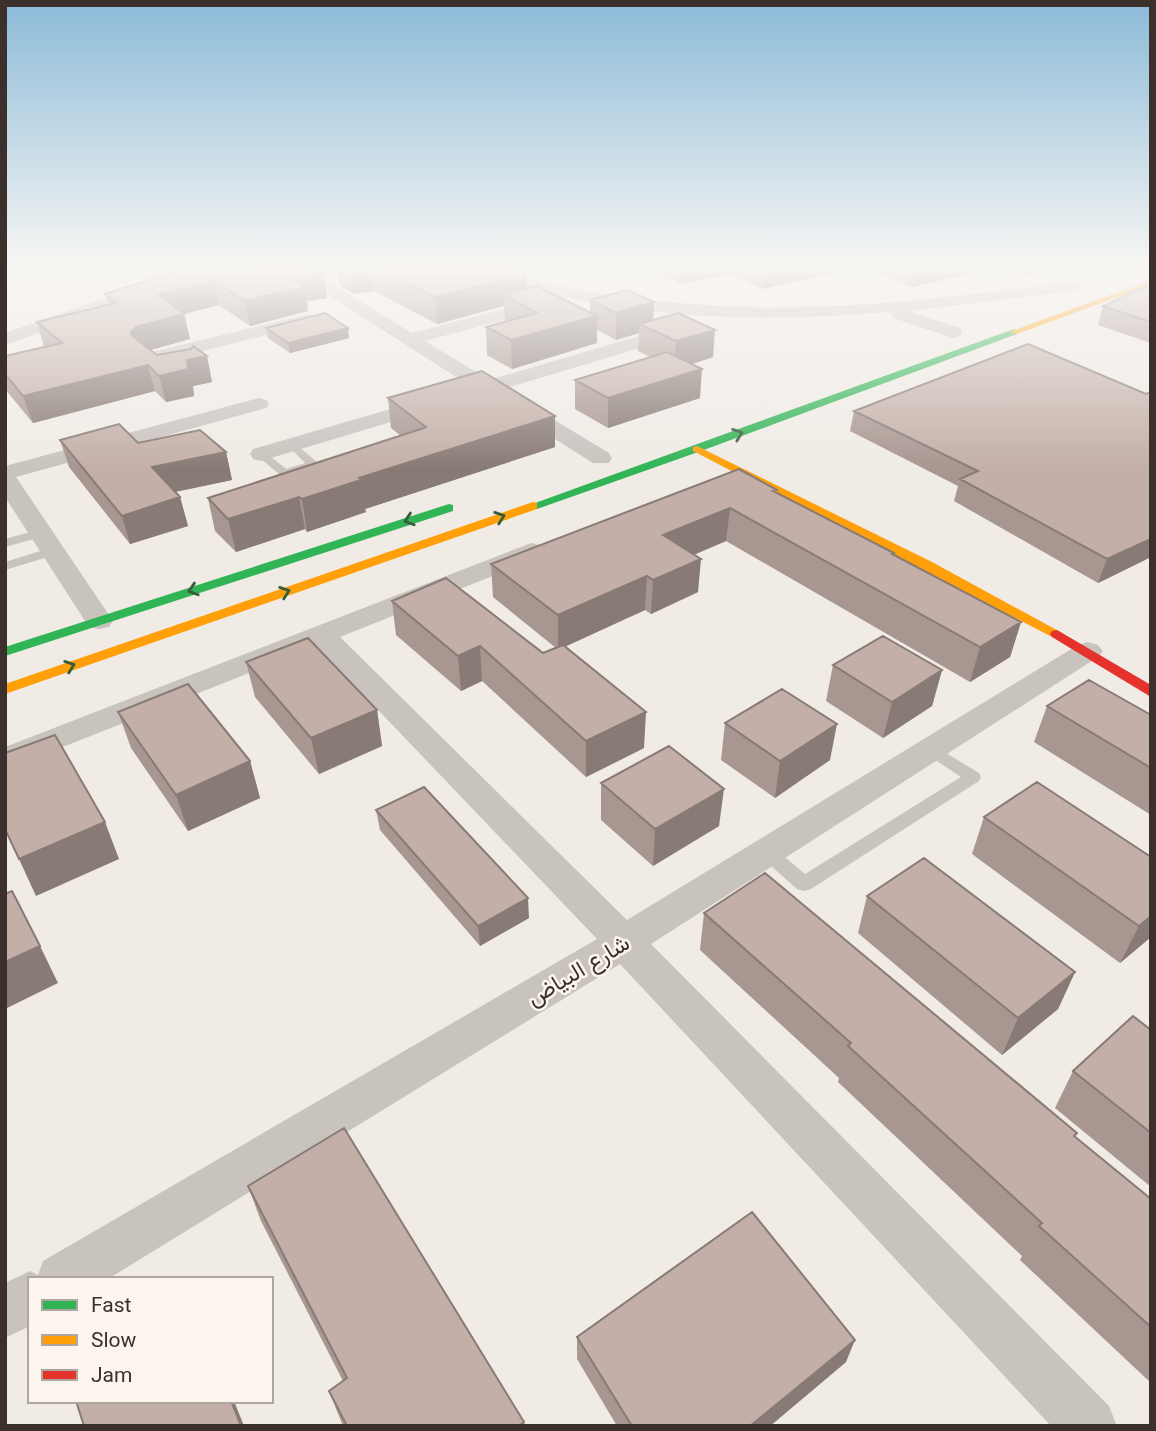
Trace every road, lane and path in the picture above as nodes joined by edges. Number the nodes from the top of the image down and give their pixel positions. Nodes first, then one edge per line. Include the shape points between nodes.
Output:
1 (255, 336) edge
2 (404, 336) edge
3 (421, 336) edge
4 (658, 336) edge
5 (944, 336) edge
6 (1005, 336) edge
7 (409, 339) junction
8 (927, 342) dead end
9 (154, 363) edge
10 (485, 386) junction
11 (259, 404) dead end
12 (292, 444) junction
13 (697, 449) junction
14 (261, 454) joint
15 (607, 456) joint
16 (575, 467) dead end
17 (737, 470) junction
18 (5, 476) edge
19 (699, 485) edge
20 (469, 501) dead end
21 (559, 540) edge
22 (47, 542) junction
23 (5, 543) edge
24 (5, 566) edge
25 (99, 621) junction
26 (320, 633) junction
27 (1088, 651) junction
28 (5, 652) edge
29 (5, 688) edge
30 (1151, 692) edge
31 (5, 760) edge
32 (624, 942) junction
33 (64, 1277) edge
34 (28, 1298) edge
35 (5, 1312) edge
36 (1089, 1426) edge

1 - 9 street
2 - 7 street
3 - 7 street
4 - 10 street
5 - 8 main road
13 -> 6 main road
7 - 10 street
10 - 12 street
10 - 15 street
11 - 18 street
12 - 14 street
12 - 14 lane via 313,464 284,474
13 - 17 main road
29 -> 13 main road
15 - 16 main road
17 - 19 street
17 - 27 main road
18 - 22 street
20 -> 25 main road
21 - 26 street
22 - 23 lane
22 - 24 lane
22 - 25 street
25 - 28 main road
26 - 31 street
26 - 32 street
27 - 30 main road
27 - 32 street, شارع البياض
32 - 33 street, شارع البياض
32 - 36 street
34 - 35 street

